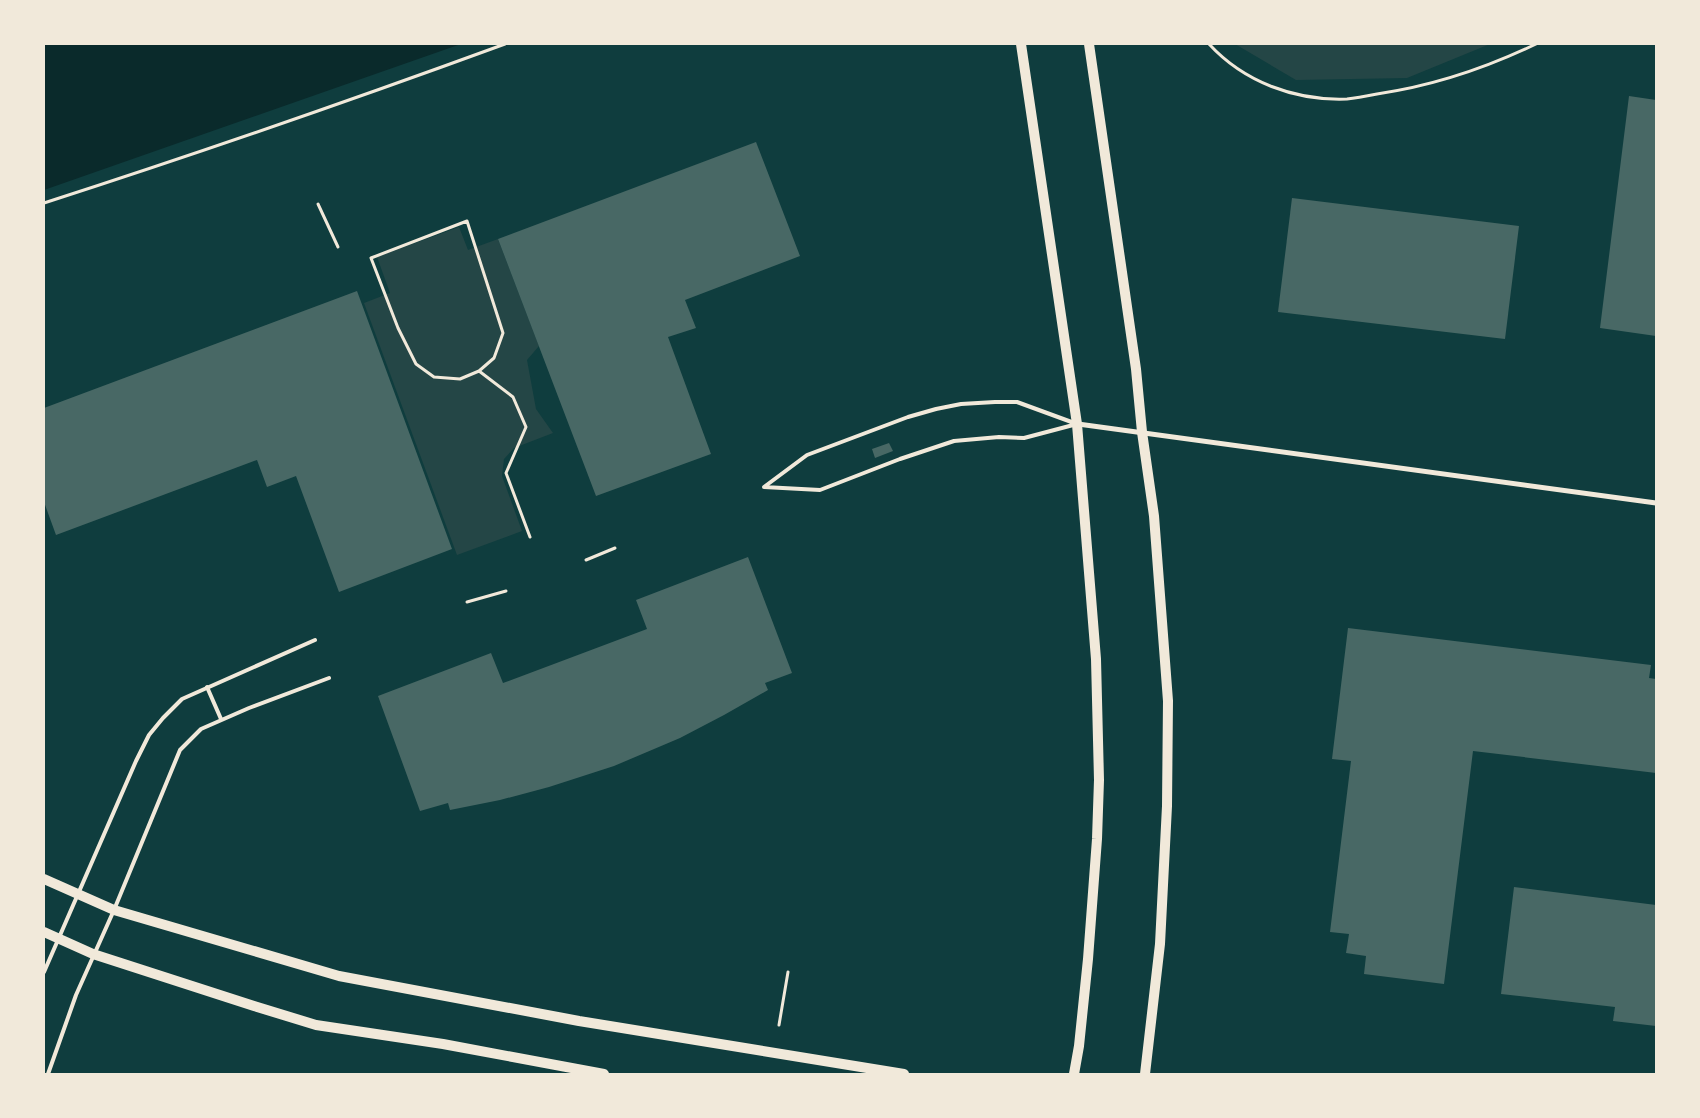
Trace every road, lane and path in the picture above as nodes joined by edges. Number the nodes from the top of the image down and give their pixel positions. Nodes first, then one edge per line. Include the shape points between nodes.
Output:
1 (505, 44) edge
2 (1020, 44) edge
3 (1089, 44) edge
4 (1210, 44) edge
5 (1536, 44) edge
6 (44, 203) edge
7 (318, 204) dead end
8 (338, 247) dead end
9 (480, 371) junction
10 (1077, 424) junction
11 (1142, 432) junction
12 (1656, 503) edge
13 (530, 537) dead end
14 (615, 548) dead end
15 (586, 560) dead end
16 (506, 591) dead end
17 (467, 602) dead end
18 (315, 640) dead end
19 (329, 678) dead end
20 (207, 687) junction
21 (221, 719) junction
22 (44, 880) edge
23 (78, 895) junction
24 (114, 910) junction
25 (44, 932) edge
26 (58, 938) junction
27 (93, 954) junction
28 (44, 972) edge
29 (788, 972) dead end
30 (779, 1025) dead end
31 (48, 1074) edge
32 (604, 1074) edge
33 (904, 1074) edge
34 (1074, 1074) edge
35 (1145, 1074) edge

1 - 6 path via 370,94
2 - 10 main road
3 - 11 main road via 1136,369
4 - 5 path via 1238,70 1273,88 1305,96 1346,99 1400,91 1452,77
7 - 8 path
9 - 9 path via 460,379 434,377 416,364 398,328 371,258 467,221 503,333 494,358
9 - 13 path via 513,396 526,427 506,473
10 - 10 lane via 1017,402 961,404 936,409 807,456 764,487 820,490 954,441 1024,438
10 - 11 street
10 - 34 main road via 1096,660 1099,780 1090,932
11 - 12 street
11 - 35 main road via 1154,516 1168,701 1161,924
14 - 15 path
16 - 17 path
18 - 20 lane
19 - 21 lane
20 - 21 lane
20 - 23 lane via 182,699 149,735
21 - 24 lane via 201,729 180,750
22 - 23 main road
23 - 24 main road
23 - 26 lane
24 - 27 lane
24 - 33 main road via 339,976 579,1021
25 - 26 main road
26 - 27 main road
26 - 28 lane
27 - 31 lane
27 - 32 main road via 316,1024
29 - 30 path

